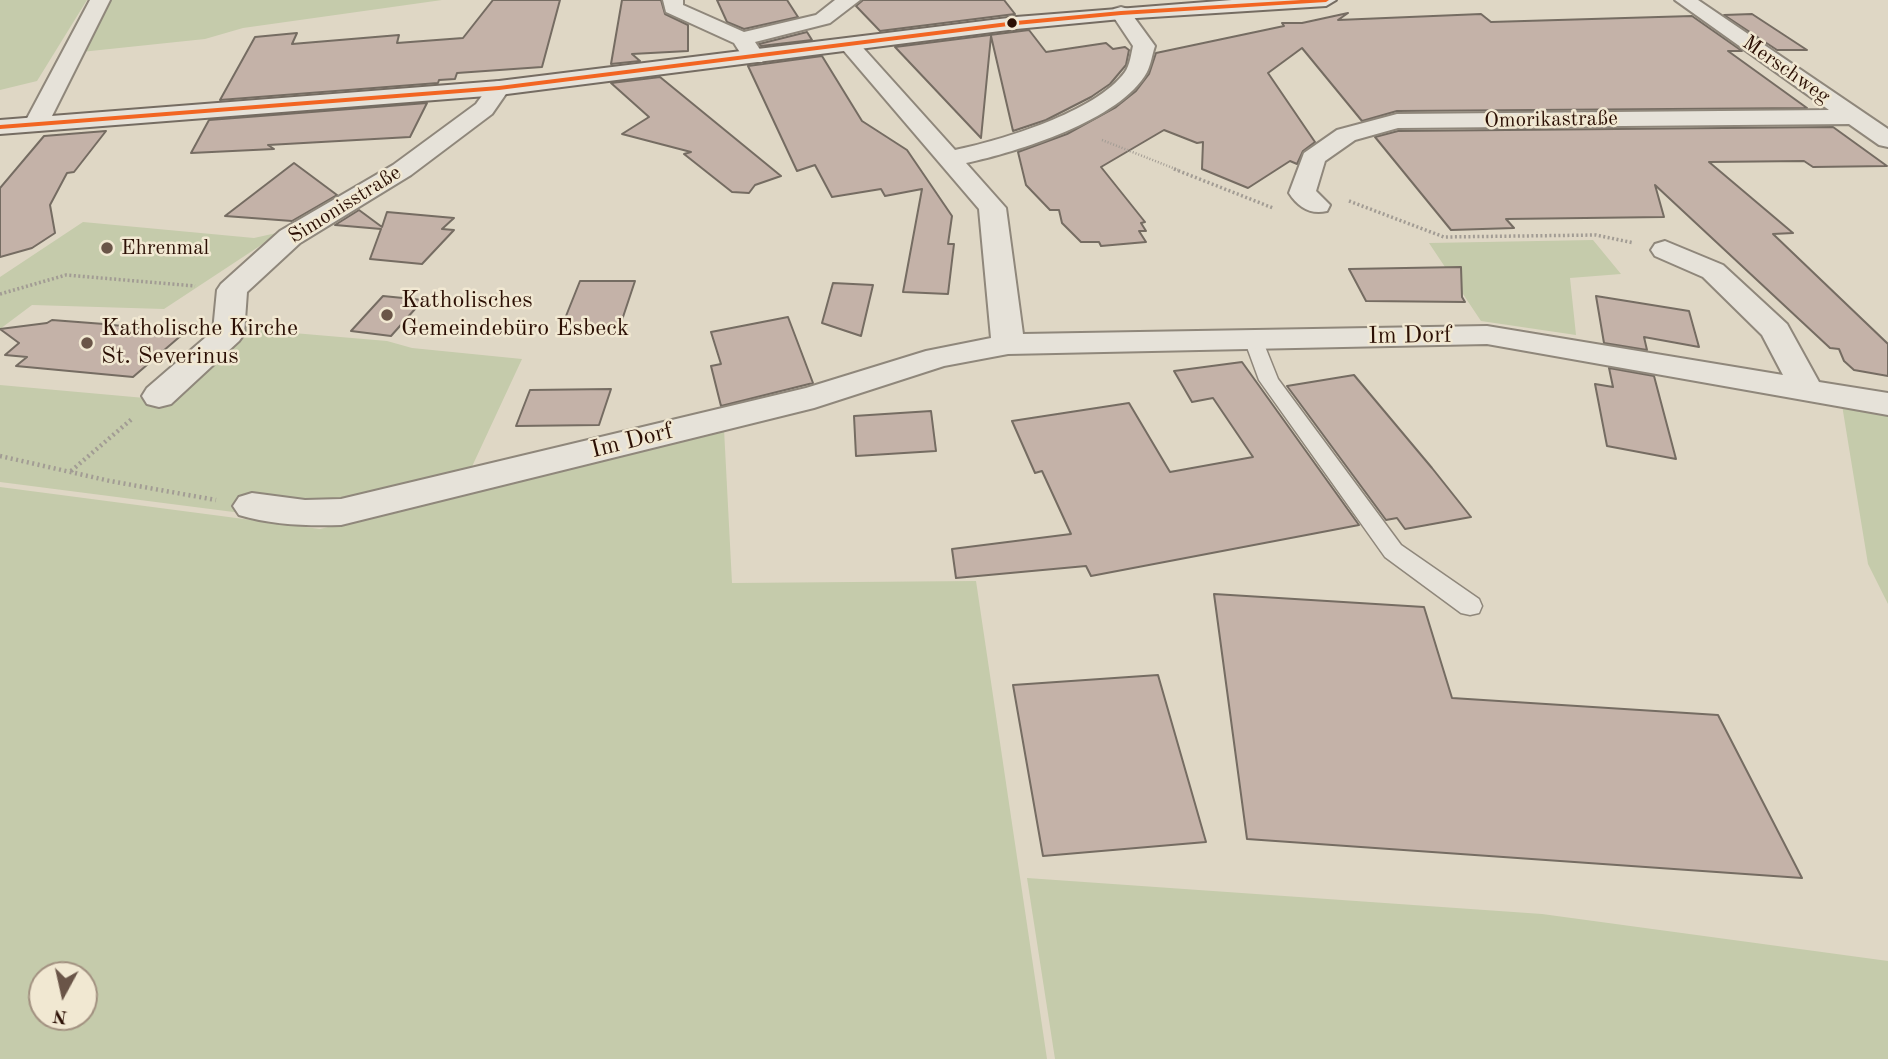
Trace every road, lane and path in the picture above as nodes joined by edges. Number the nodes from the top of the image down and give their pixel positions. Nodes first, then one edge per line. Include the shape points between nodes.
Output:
1 (100, 0) edge
2 (673, 0) edge
3 (850, 0) edge
4 (1326, 0) edge
5 (1685, 0) edge
6 (1121, 13) junction
7 (849, 44) junction
8 (748, 48) junction
9 (499, 88) junction
10 (1854, 117) junction
11 (1062, 123) junction
12 (36, 124) junction
13 (0, 127) edge
14 (1888, 140) edge
15 (950, 159) junction
16 (1317, 205) junction
17 (1665, 250) joint
18 (232, 290) junction
19 (0, 294) edge
20 (1253, 339) junction
21 (1008, 344) junction
22 (1807, 390) junction
23 (159, 396) joint
24 (1888, 404) edge
25 (0, 456) edge
26 (70, 472) junction
27 (252, 506) joint
28 (1470, 606) dead end

1 - 12 street
2 - 8 street via 673,8
3 - 8 street via 823,19
4 - 6 street
5 - 10 street, Merschweg
6 - 7 street
6 - 11 street via 1144,46 1135,75 1108,98
7 - 8 street
7 - 15 street
8 - 9 street
9 - 12 street
9 - 18 street, Simonisstraße via 484,108 402,170 290,237
10 - 14 street, Merschweg
10 - 16 street, Omorikastraße via 1397,121 1346,135 1313,158 1302,193
11 - 15 street via 977,154
11 - 16 path via 1284,212
12 - 13 street
15 - 21 street via 992,208
16 - 17 path via 1347,201 1444,237 1596,235
17 - 22 street via 1713,271 1776,331
18 - 19 path via 66,275
18 - 23 street via 228,334
20 - 21 street, Im Dorf
20 - 22 street, Im Dorf via 1487,335
20 - 28 lane via 1269,380 1393,551
21 - 27 street, Im Dorf via 937,358 814,397 341,512
22 - 24 street, Im Dorf
23 - 26 path
25 - 26 path
26 - 27 path

